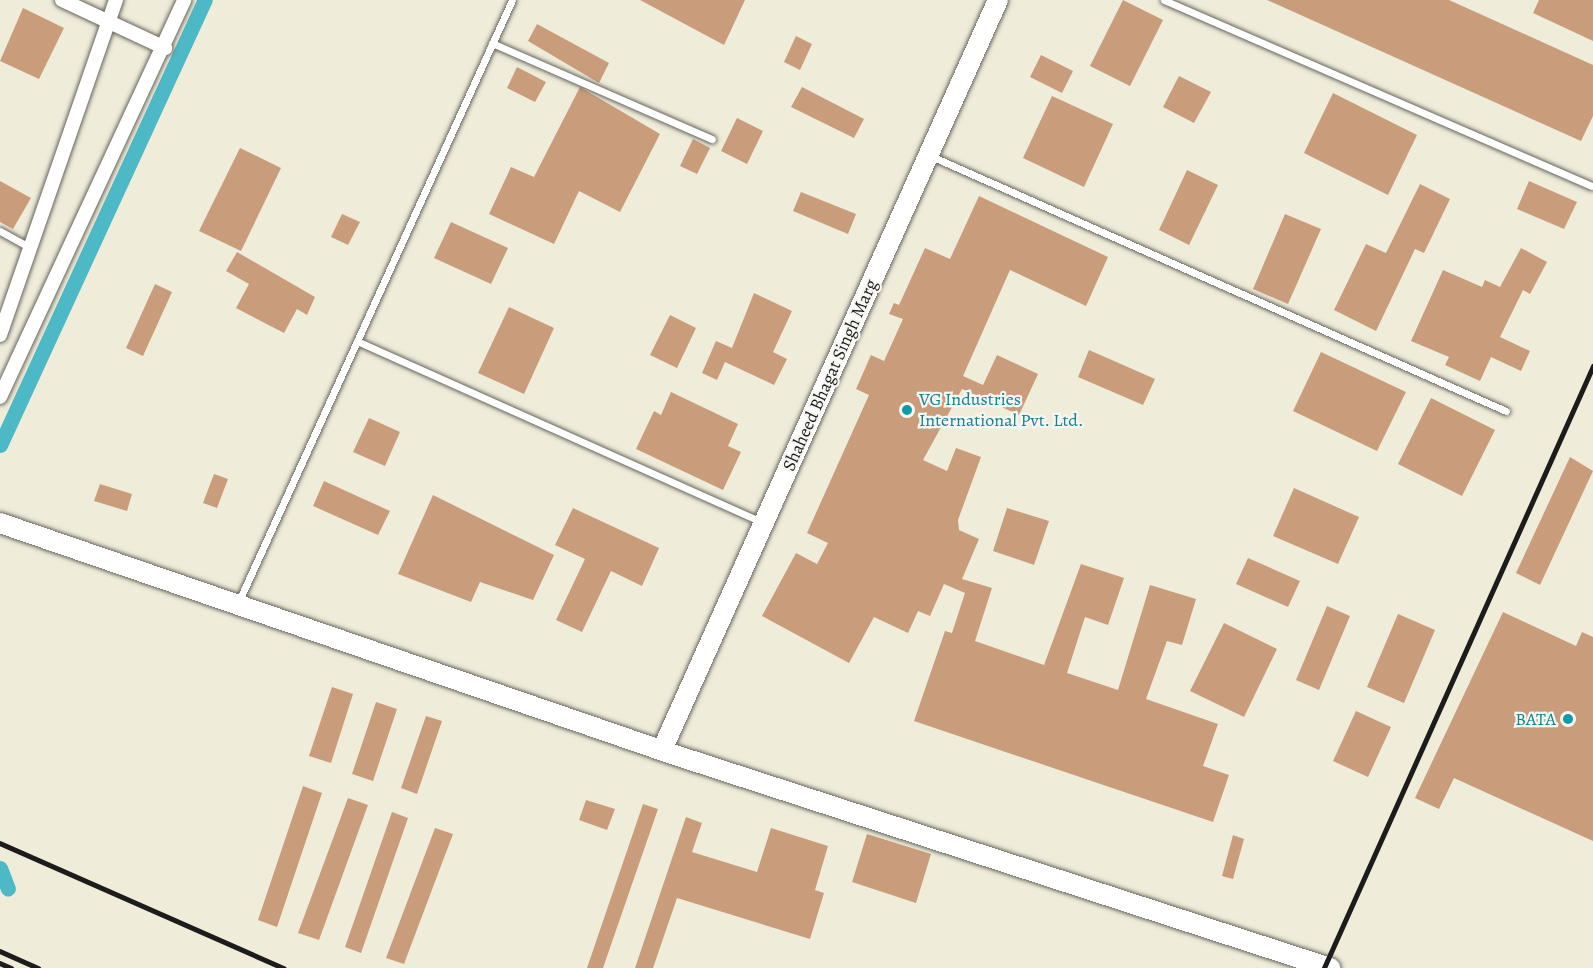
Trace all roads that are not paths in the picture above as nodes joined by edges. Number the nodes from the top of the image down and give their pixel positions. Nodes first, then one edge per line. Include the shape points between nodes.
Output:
1 (62, 0) edge
2 (116, 0) edge
3 (184, 0) edge
4 (512, 0) edge
5 (998, 0) edge
6 (1164, 0) edge
7 (107, 22) junction
8 (492, 43) junction
9 (165, 48) junction
10 (712, 139) dead end
11 (929, 154) junction
12 (1591, 186) dead end
13 (0, 231) edge
14 (31, 248) junction
15 (0, 335) edge
16 (357, 341) junction
17 (0, 397) edge
18 (1506, 411) dead end
19 (0, 523) edge
20 (763, 524) junction
21 (238, 603) junction
22 (662, 750) junction
23 (1330, 968) edge

1 - 7 street
2 - 7 street
3 - 9 street
4 - 8 lane
5 - 11 street, Shaheed Bhagat Singh Marg
6 - 12 lane
7 - 9 street
7 - 14 street
8 - 10 lane
8 - 16 lane
9 - 17 street
11 - 18 lane
11 - 20 street, Shaheed Bhagat Singh Marg
13 - 14 lane
14 - 15 street
16 - 20 lane
16 - 21 lane
19 - 21 street
20 - 22 street, Shaheed Bhagat Singh Marg
21 - 22 street
22 - 23 street

